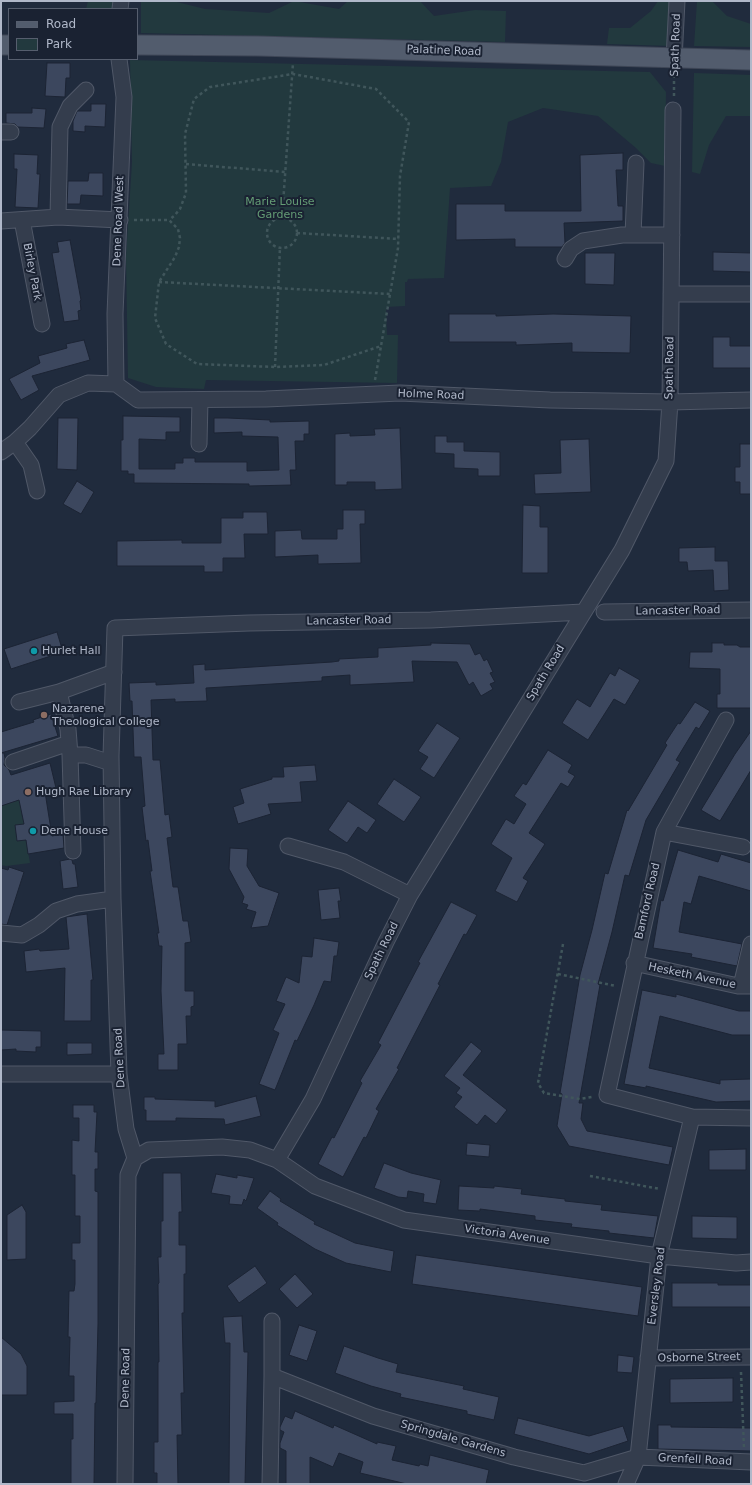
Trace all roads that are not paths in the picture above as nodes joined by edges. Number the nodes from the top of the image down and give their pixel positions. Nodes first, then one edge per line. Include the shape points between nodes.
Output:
1 (677, 1) edge
2 (138, 45) edge
3 (674, 58) junction
4 (119, 60) edge
5 (751, 60) edge
6 (86, 90) dead end
7 (673, 110) road end
8 (636, 163) dead end
9 (58, 217) junction
10 (22, 220) junction
11 (120, 220) junction
12 (1, 221) edge
13 (633, 235) junction
14 (672, 235) junction
15 (565, 259) dead end
16 (671, 294) junction
17 (751, 294) edge
18 (42, 324) dead end
19 (116, 384) junction
20 (200, 400) junction
21 (751, 400) edge
22 (670, 402) junction
23 (15, 442) junction
24 (199, 444) dead end
25 (1, 452) edge
26 (37, 491) dead end
27 (751, 610) edge
28 (583, 612) junction
29 (604, 612) dead end
30 (115, 628) joint
31 (114, 672) junction
32 (59, 692) junction
33 (19, 702) dead end
34 (726, 720) dead end
35 (70, 749) junction
36 (13, 762) dead end
37 (111, 763) junction
38 (664, 832) junction
39 (288, 846) dead end
40 (743, 847) dead end
41 (73, 851) dead end
42 (410, 895) junction
43 (113, 899) junction
44 (1, 933) edge
45 (751, 944) edge
46 (634, 964) junction
47 (746, 986) edge
48 (1, 1074) edge
49 (119, 1074) junction
50 (692, 1117) junction
51 (751, 1118) edge
52 (135, 1158) junction
53 (277, 1160) junction
54 (659, 1256) junction
55 (751, 1262) edge
56 (272, 1321) dead end
57 (746, 1357) edge
58 (648, 1358) junction
59 (272, 1376) junction
60 (638, 1457) junction
61 (748, 1462) edge
62 (124, 1484) edge
63 (270, 1484) edge
64 (626, 1484) edge

1 - 3 street, Spath Road
2 - 3 main road, Palatine Road
3 - 5 main road, Palatine Road
4 - 11 street, Dene Road West via 124,97
6 - 9 street via 70,106 60,127
7 - 14 street, Spath Road
8 - 13 street
9 - 10 street
9 - 11 street
10 - 12 street
10 - 18 street, Birley Park
11 - 19 street, Dene Road West via 115,314
13 - 14 street
13 - 15 street via 583,241 571,249
14 - 16 street, Spath Road
16 - 17 street
16 - 22 street, Spath Road
19 - 20 street, Holme Road via 138,400
19 - 23 street via 88,384 59,395
20 - 22 street, Holme Road via 400,393
20 - 24 street
21 - 22 street, Holme Road
22 - 28 street, Spath Road via 666,461 622,550
23 - 25 street
23 - 26 street via 31,465
27 - 29 street, Lancaster Road
28 - 30 street, Lancaster Road via 431,620
28 - 42 street, Spath Road
30 - 31 street, Dene Road
31 - 32 street
31 - 37 street, Dene Road
32 - 33 street
32 - 35 street
34 - 38 street, Bamford Road
35 - 36 street
35 - 37 street
35 - 41 street
37 - 43 street, Dene Road
38 - 40 street
38 - 46 street, Bamford Road
39 - 42 street via 344,862
42 - 53 street, Spath Road via 313,1099
43 - 44 street via 77,904 56,911 22,935
43 - 49 street, Dene Road
45 - 47 street
46 - 47 street, Hesketh Avenue
46 - 50 street, Bamford Road via 607,1095
48 - 49 street
49 - 52 street, Dene Road via 126,1129
50 - 51 street
50 - 54 street, Eversley Road
52 - 53 street via 149,1150 222,1147 250,1150
52 - 62 street, Dene Road via 128,1175
53 - 54 street, Victoria Avenue via 315,1186 404,1220
54 - 55 street, Victoria Avenue
54 - 58 street, Eversley Road
56 - 59 street
57 - 58 street, Osborne Street
58 - 60 street, Eversley Road
59 - 60 street, Springdale Gardens via 373,1416 514,1457 584,1473
59 - 63 street
60 - 61 street, Grenfell Road
60 - 64 street, Eversley Road

